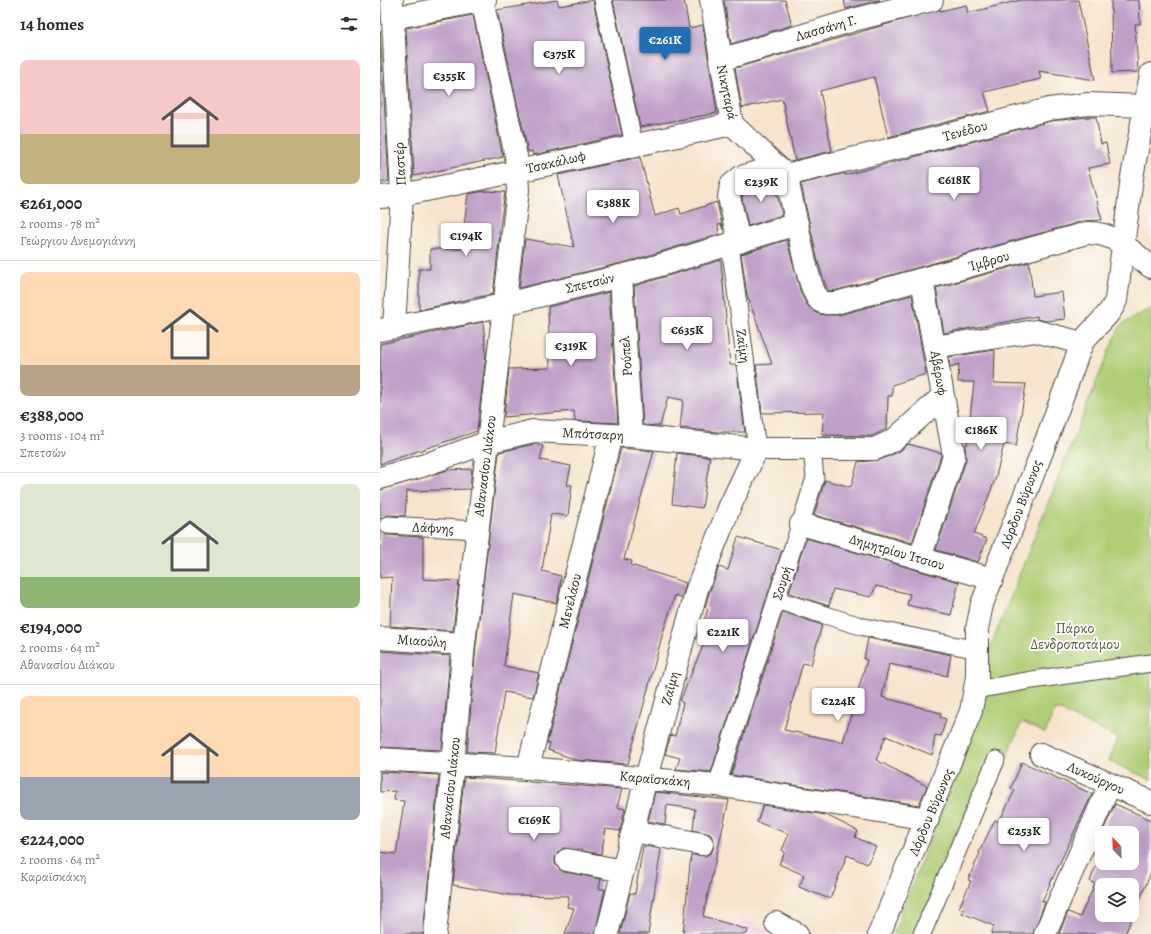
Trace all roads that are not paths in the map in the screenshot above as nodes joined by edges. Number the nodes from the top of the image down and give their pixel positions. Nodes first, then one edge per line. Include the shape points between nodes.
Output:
1 (484, 0) edge
2 (603, 0) edge
3 (711, 0) edge
4 (932, 0) edge
5 (392, 9) edge
6 (720, 60) junction
7 (1151, 74) edge
8 (387, 83) edge
9 (1146, 106) junction
10 (732, 124) junction
11 (634, 145) junction
12 (518, 171) junction
13 (782, 171) junction
14 (402, 195) junction
15 (380, 197) edge
16 (797, 224) junction
17 (735, 243) junction
18 (1123, 244) junction
19 (1151, 267) edge
20 (621, 276) junction
21 (922, 280) junction
22 (505, 304) junction
23 (387, 329) edge
24 (1082, 343) junction
25 (934, 347) junction
26 (943, 396) junction
27 (621, 435) junction
28 (488, 442) junction
29 (757, 449) junction
30 (812, 450) junction
31 (380, 478) edge
32 (801, 524) junction
33 (388, 526) dead end
34 (478, 530) junction
35 (920, 558) junction
36 (992, 579) junction
37 (776, 600) junction
38 (380, 638) edge
39 (464, 644) junction
40 (978, 650) junction
41 (1151, 663) edge
42 (975, 690) junction
43 (1041, 754) dead end
44 (380, 759) edge
45 (996, 760) dead end
46 (453, 763) junction
47 (528, 768) junction
48 (646, 778) junction
49 (1110, 784) junction
50 (717, 785) junction
51 (1151, 802) edge
52 (928, 819) junction
53 (633, 831) junction
54 (702, 844) dead end
55 (567, 860) dead end
56 (623, 872) junction
57 (776, 923) dead end
58 (435, 934) edge
59 (607, 934) edge
60 (797, 934) edge
61 (879, 934) edge
62 (922, 934) edge
63 (1045, 934) edge

1 - 5 street
1 - 12 street, Αθανασίου Διάκου
2 - 11 street
3 - 6 street, Νικηταρά
4 - 6 street, Λασσάνη Γ. via 850,21
5 - 8 street, Παστέρ
6 - 10 street, Νικηταρά
7 - 9 street, Λόρδου Βύρωνος
8 - 14 street, Παστέρ
9 - 13 street, Τενέδου via 1088,104 1049,109 925,141
9 - 18 street, Λόρδου Βύρωνος via 1132,177
10 - 11 street, Τσακάλωφ
10 - 13 street, Νικηταρά
11 - 12 street, Τσακάλωφ
12 - 14 street, Τσακάλωφ
12 - 22 street, Αθανασίου Διάκου
13 - 16 street
13 - 17 street, Τενέδου via 741,177 731,185 729,197
14 - 15 street, Τσακάλωφ
14 - 23 street, Παστέρ
16 - 17 street, Σπετσών
16 - 21 street, Ίμβρου via 802,253 819,301 836,303
17 - 20 street, Σπετσών
17 - 29 street, Ζαϊμη
18 - 19 street, Ίμβρου
18 - 21 street, Ίμβρου via 1102,234 1087,233
18 - 24 street, Λόρδου Βύρωνος via 1116,300 1112,310
20 - 22 street, Σπετσών
20 - 27 street, Ρούπελ
21 - 25 street, Αβέρωφ
22 - 23 street, Σπετσών
22 - 28 street, Αθανασίου Διάκου
24 - 25 street via 1035,331
24 - 36 street, Λόρδου Βύρωνος
25 - 26 street, Αβέρωφ
26 - 30 street, Μπότσαρη via 894,440 875,449
26 - 35 street, Αβέρωφ via 954,456
27 - 28 street, Μπότσαρη via 533,431
27 - 29 street, Μπότσαρη
27 - 47 street, Μενελάου
28 - 31 street, Μπότσαρη
28 - 34 street, Αθανασίου Διάκου
29 - 30 street, Μπότσαρη
29 - 48 street, Ζαΐμη via 730,506 697,589
30 - 32 street, Σουρή via 815,478
32 - 35 street, Δημητρίου Ίτσιου
32 - 37 street, Σουρή
33 - 34 street, Δάφνης
34 - 39 street, Αθανασίου Διάκου
35 - 36 street, Δημητρίου Ίτσιου
36 - 40 street, Λόρδου Βύρωνος via 978,615
37 - 40 street via 864,627
37 - 50 street, Σουρή
38 - 39 street, Μιαούλη
39 - 46 street, Αθανασίου Διάκου
40 - 42 street, Λόρδου Βύρωνος
41 - 42 street
42 - 52 street, Λόρδου Βύρωνος via 963,733
43 - 49 street, Λυκούργου
44 - 46 street, Καραϊσκάκη
45 - 62 street
46 - 47 street, Καραϊσκάκη
46 - 58 street, Αθανασίου Διάκου
47 - 48 street, Καραϊσκάκη
48 - 50 street, Καραϊσκάκη
48 - 53 street, Ζαΐμη
49 - 51 street, Λυκούργου
49 - 63 street
50 - 52 street, Καραϊσκάκη
52 - 61 street, Λόρδου Βύρωνος
53 - 54 street
53 - 56 street, Ζαΐμη
55 - 56 street
56 - 59 street, Ζαΐμη
57 - 60 street

